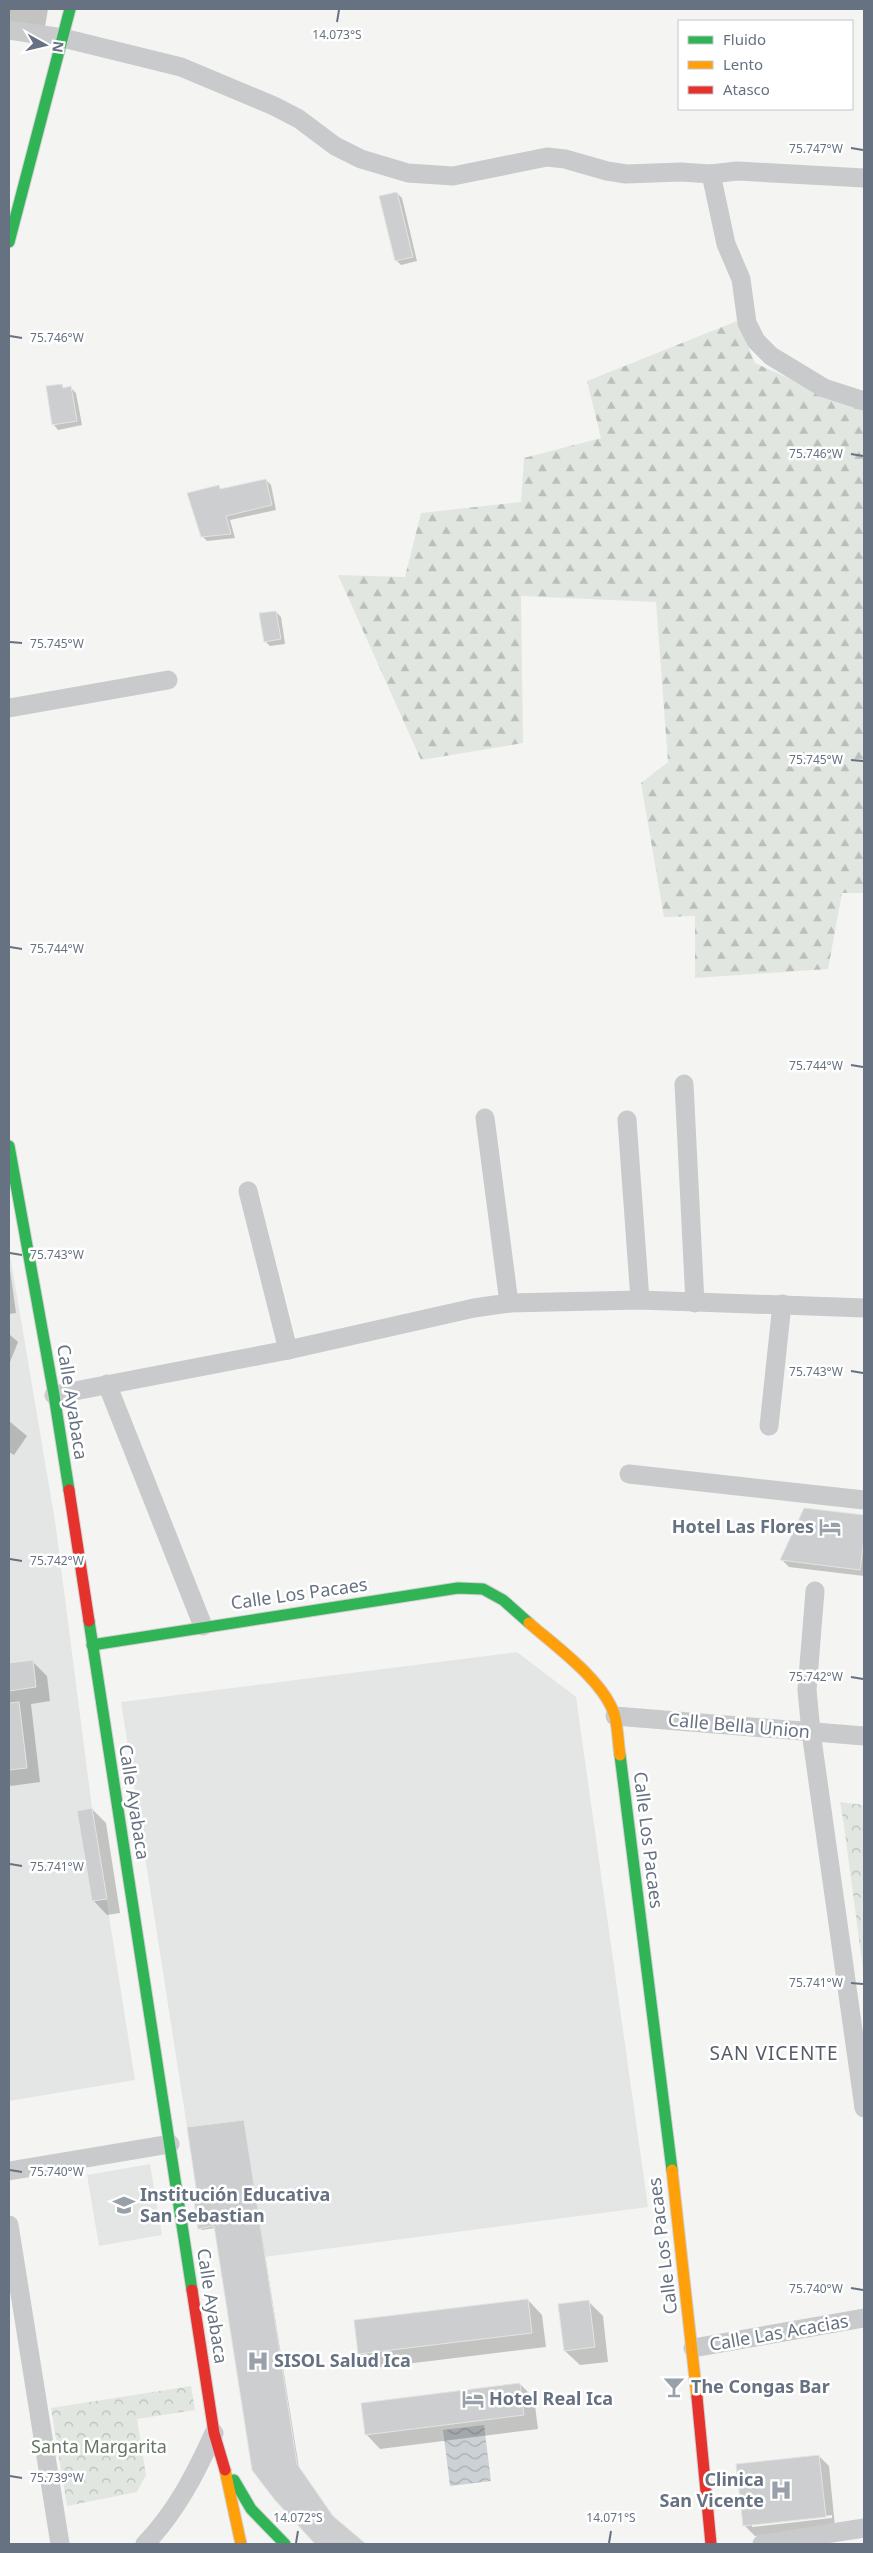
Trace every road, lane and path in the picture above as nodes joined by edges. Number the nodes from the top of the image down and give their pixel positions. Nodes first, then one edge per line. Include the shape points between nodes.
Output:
1 (70, 9) edge
2 (9, 30) edge
3 (63, 38) junction
4 (711, 174) junction
5 (864, 178) edge
6 (9, 242) edge
7 (864, 401) edge
8 (168, 680) dead end
9 (9, 708) edge
10 (684, 1084) dead end
11 (485, 1118) dead end
12 (627, 1120) dead end
13 (9, 1146) edge
14 (248, 1191) dead end
15 (640, 1300) junction
16 (509, 1303) junction
17 (696, 1303) junction
18 (782, 1304) junction
19 (864, 1308) edge
20 (288, 1350) junction
21 (107, 1384) junction
22 (54, 1395) junction
23 (769, 1426) dead end
24 (629, 1474) dead end
25 (864, 1500) edge
26 (815, 1591) dead end
27 (203, 1626) junction
28 (92, 1645) junction
29 (614, 1716) junction
30 (810, 1732) junction
31 (864, 1736) edge
32 (864, 2108) edge
33 (170, 2144) junction
34 (9, 2171) edge
35 (9, 2225) edge
36 (864, 2318) edge
37 (693, 2348) junction
38 (214, 2432) junction
39 (224, 2464) junction
40 (864, 2528) edge
41 (60, 2544) edge
42 (145, 2544) edge
43 (241, 2544) edge
44 (285, 2544) edge
45 (711, 2544) edge
46 (762, 2544) edge

1 - 3 main road
2 - 3 street
3 - 4 street via 181,67 274,106 361,159 408,173 453,176 547,157 626,174
3 - 6 main road
4 - 5 street via 737,171
4 - 7 street via 726,244 741,279 747,323 756,341 771,356 824,388
8 - 9 street
10 - 17 street
11 - 16 street
12 - 15 street
13 - 22 main road, Calle Ayabaca
14 - 20 street
15 - 16 street
15 - 17 street
16 - 20 street
17 - 18 street
18 - 19 street
18 - 23 street
20 - 21 street
21 - 22 street
21 - 27 street
22 - 28 main road, Calle Ayabaca
24 - 25 street
26 - 30 street via 807,1690
27 - 28 main road, Calle Los Pacaes
27 - 29 main road, Calle Los Pacaes via 458,1588 483,1588 503,1600 580,1668 605,1696
28 - 33 main road, Calle Ayabaca
29 - 30 street, Calle Bella Union
29 - 37 main road, Calle Los Pacaes
30 - 31 street, Calle Bella Union
30 - 32 street
33 - 34 street
33 - 38 main road, Calle Ayabaca
35 - 41 street
36 - 37 street, Calle Las Acacias
37 - 45 main road, Calle Los Pacaes
38 - 39 main road, Calle Ayabaca
38 - 42 street via 202,2461 173,2511
39 - 43 main road, Calle Ayabaca
39 - 44 main road, Calle Ayabaca via 251,2509
40 - 46 street

